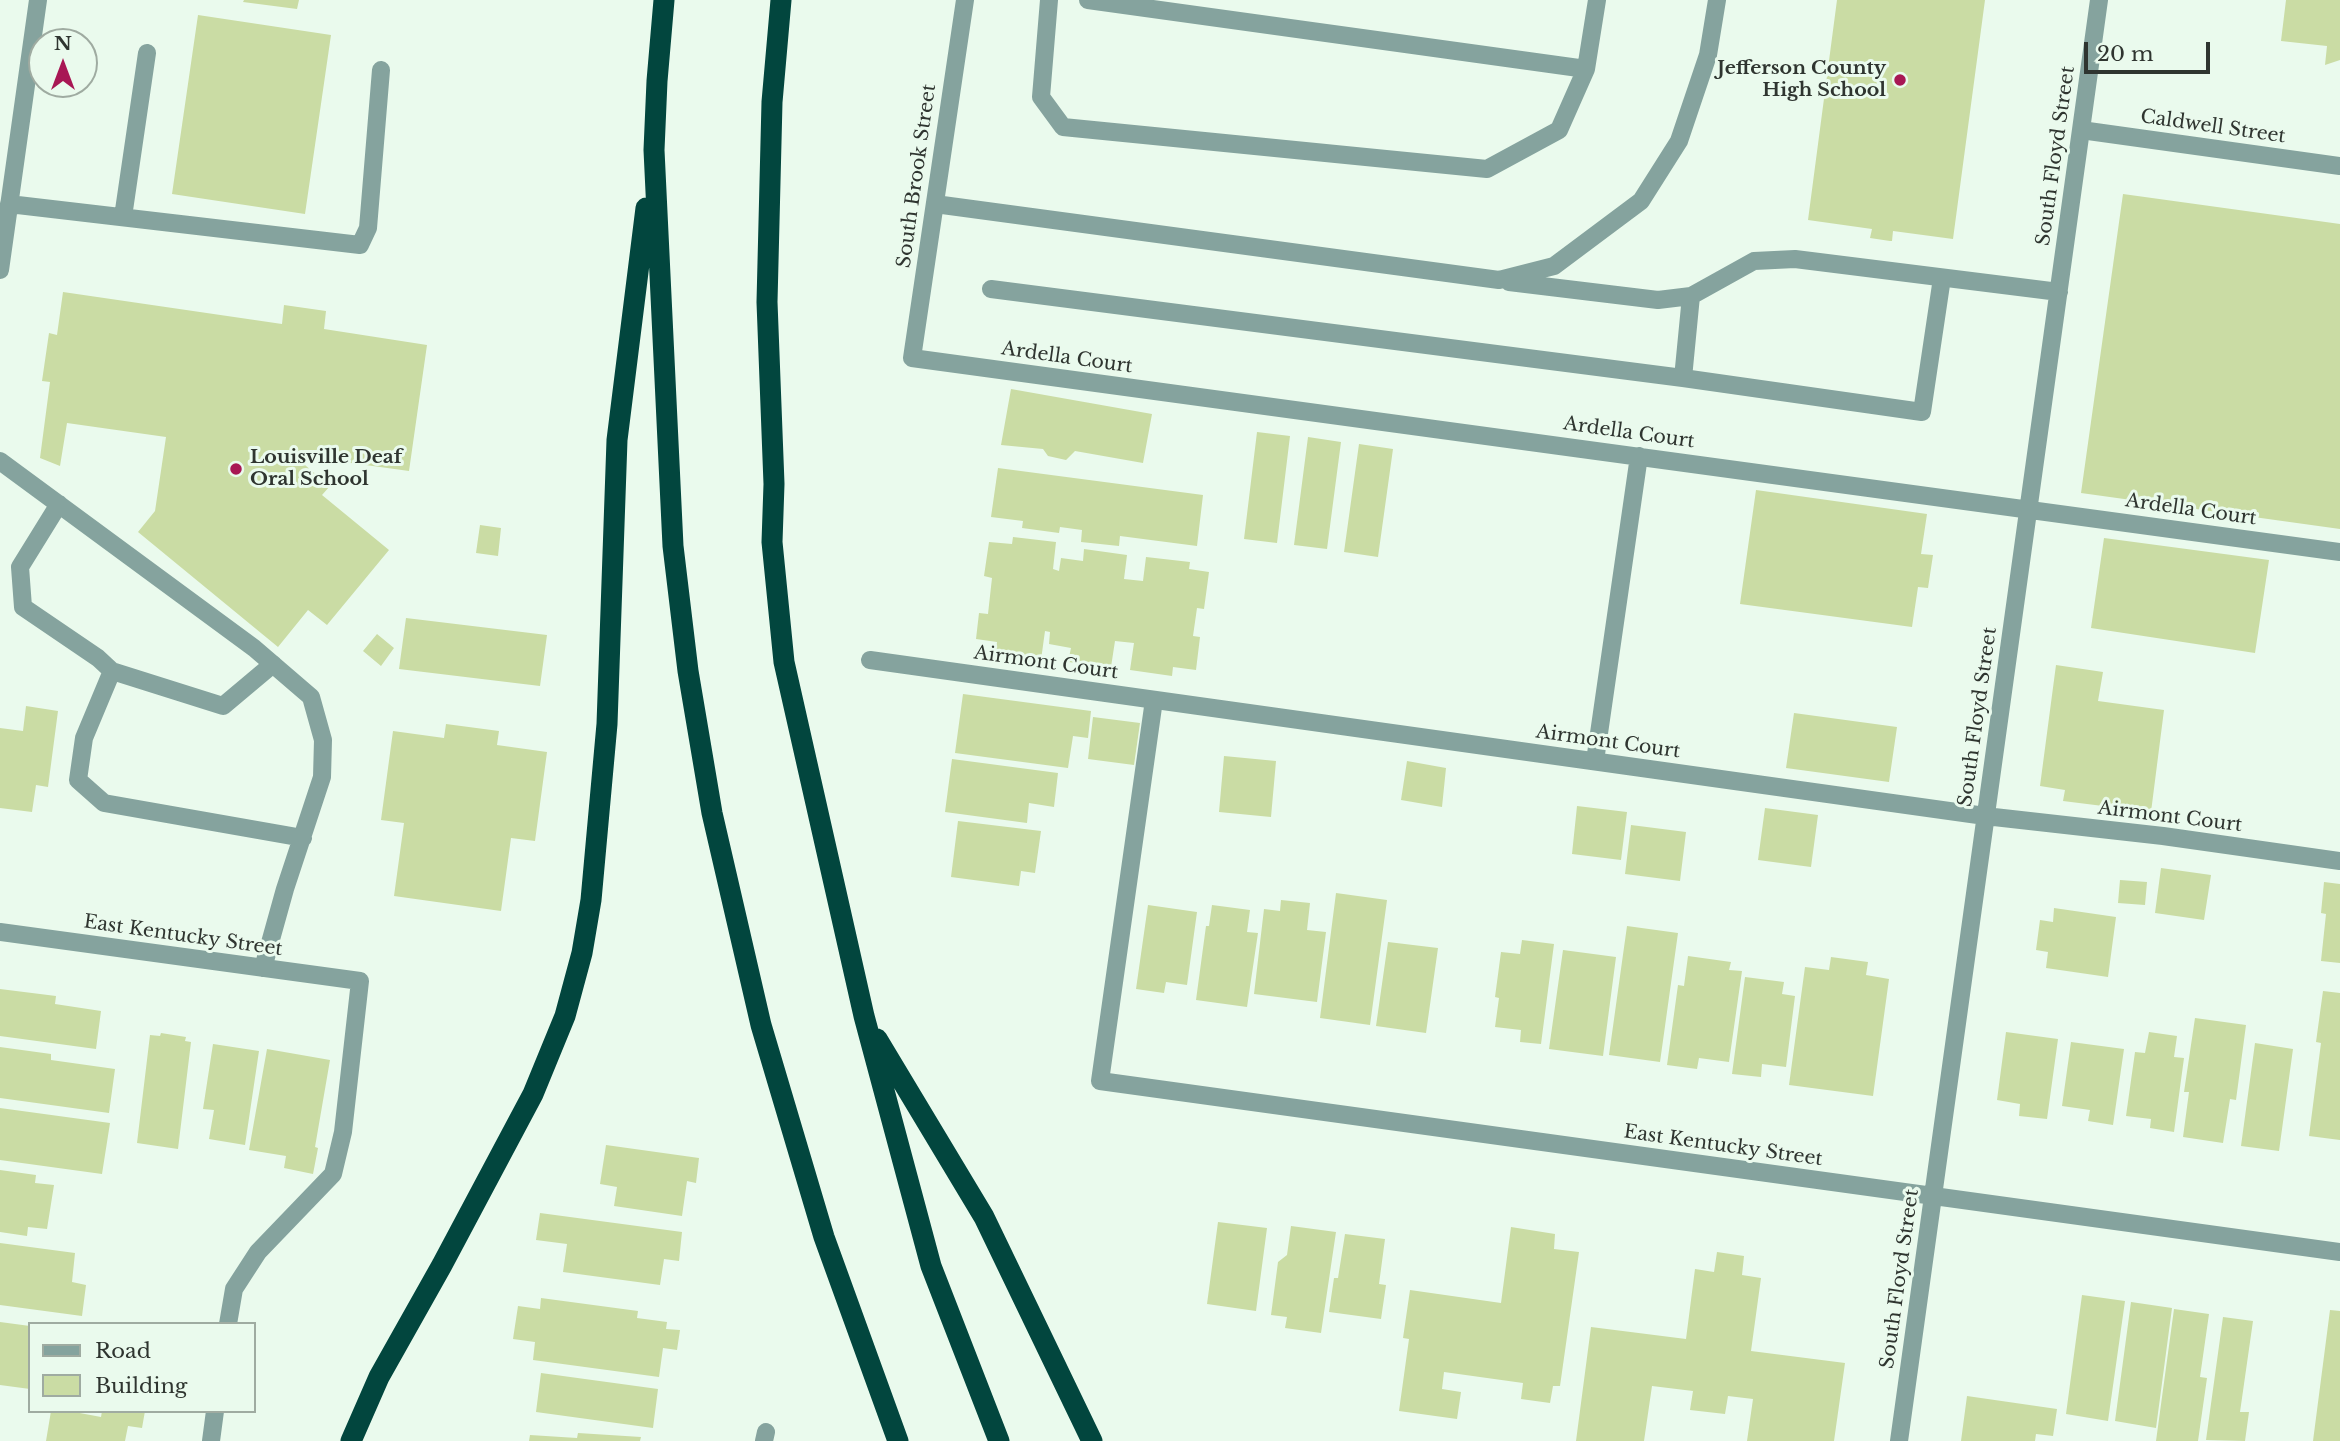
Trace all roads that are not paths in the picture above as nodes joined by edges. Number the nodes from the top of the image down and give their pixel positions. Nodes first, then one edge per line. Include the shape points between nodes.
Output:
1 (38, 0) edge
2 (664, 0) edge
3 (781, 0) edge
4 (965, 0) edge
5 (1049, 0) edge
6 (1088, 0) edge
7 (1597, 0) edge
8 (1717, 0) edge
9 (2099, 0) edge
10 (146, 53) dead end
11 (1586, 69) junction
12 (381, 70) dead end
13 (2081, 130) junction
14 (654, 150) junction
15 (2340, 166) edge
16 (9, 204) junction
17 (935, 204) junction
18 (123, 217) junction
19 (0, 270) edge
20 (1942, 278) junction
21 (1499, 280) junction
22 (991, 289) dead end
23 (2059, 292) junction
24 (1691, 296) junction
25 (912, 358) joint
26 (1683, 378) junction
27 (1639, 456) junction
28 (0, 461) edge
29 (59, 504) junction
30 (2029, 509) junction
31 (2340, 552) edge
32 (870, 660) dead end
33 (273, 664) junction
34 (112, 671) junction
35 (1154, 700) junction
36 (1595, 761) junction
37 (1985, 816) junction
38 (303, 838) junction
39 (2340, 861) edge
40 (0, 932) edge
41 (263, 968) junction
42 (864, 1016) junction
43 (1933, 1196) junction
44 (2340, 1252) edge
45 (228, 1322) edge
46 (215, 1413) edge
47 (211, 1441) edge
48 (351, 1441) edge
49 (898, 1441) edge
50 (999, 1441) edge
51 (1092, 1441) edge
52 (1899, 1441) edge

1 - 16 street
2 - 14 highway
3 - 42 highway via 772,102 767,302 772,541 784,662
4 - 17 street, South Brook Street
5 - 11 street via 1041,97 1063,127 1487,169 1559,130
6 - 11 street
7 - 11 street
8 - 21 street via 1709,55 1679,141 1641,201 1554,266
9 - 13 street, South Floyd Street
10 - 18 street
12 - 18 street via 369,228 360,245
13 - 15 street, Caldwell Street
13 - 23 street, South Floyd Street
14 - 48 highway via 617,440 602,797 587,926 571,996 524,1112 393,1352
14 - 49 highway via 673,546 712,813 782,1099 843,1292
16 - 18 street
16 - 19 street
17 - 21 street
17 - 25 street, South Brook Street
20 - 23 street
20 - 24 street via 1795,259 1754,261
20 - 26 street via 1922,412
21 - 24 street via 1658,300
22 - 26 street
23 - 30 street, South Floyd Street
24 - 26 street
25 - 27 street, Ardella Court
27 - 30 street, Ardella Court
27 - 36 street
28 - 29 street
29 - 33 street
29 - 34 street via 20,567 23,607
30 - 31 street, Ardella Court
30 - 37 street, South Floyd Street
32 - 35 street, Airmont Court
33 - 34 street via 223,706
33 - 38 street via 311,697 323,740 322,777
34 - 38 street via 84,738 78,780 104,803
35 - 36 street, Airmont Court
35 - 43 street, East Kentucky Street via 1100,1081
36 - 37 street, Airmont Court
37 - 39 street, Airmont Court via 2163,835
37 - 43 street, South Floyd Street
38 - 41 street
40 - 41 street, East Kentucky Street
41 - 45 street, East Kentucky Street via 360,981 343,1132 333,1174 258,1252 233,1289
42 - 50 highway via 931,1266
42 - 51 highway via 984,1217
43 - 44 street, East Kentucky Street
43 - 52 street, South Floyd Street
46 - 47 street

